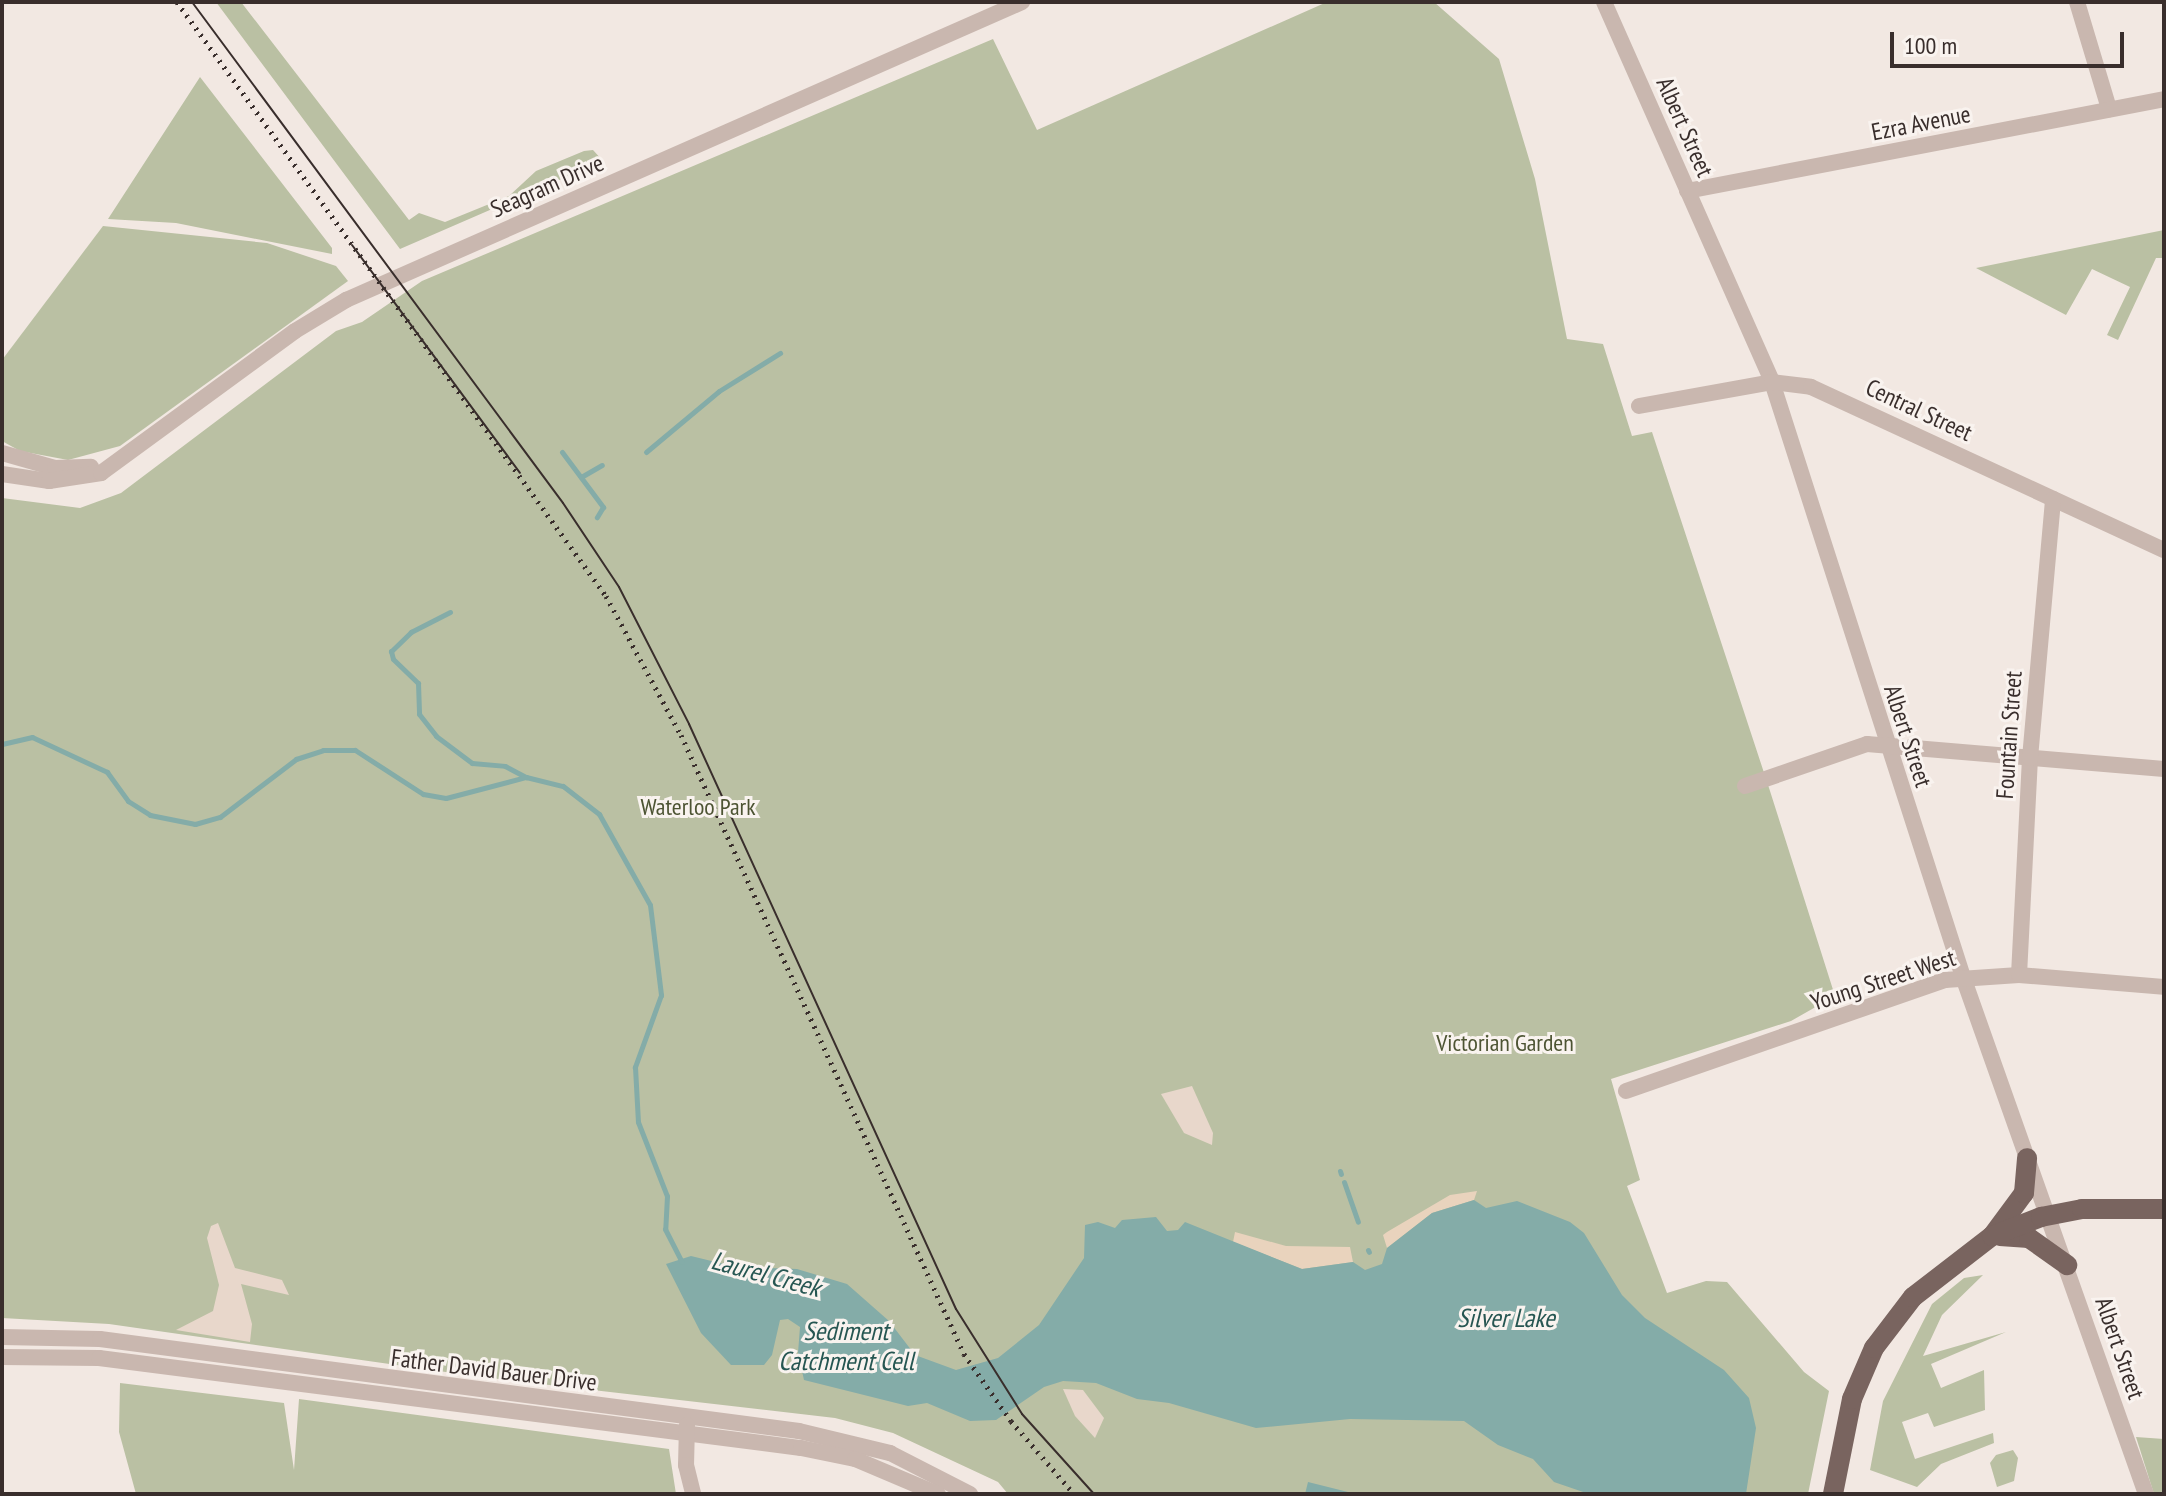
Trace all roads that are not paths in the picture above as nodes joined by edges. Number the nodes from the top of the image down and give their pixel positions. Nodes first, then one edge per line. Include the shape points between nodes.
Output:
1 (1022, 2) edge
2 (1604, 2) edge
3 (2077, 2) edge
4 (2164, 99) edge
5 (2109, 109) junction
6 (1687, 191) junction
7 (1772, 382) junction
8 (1639, 406) dead end
9 (2, 453) edge
10 (120, 461) junction
11 (2, 474) edge
12 (2053, 499) junction
13 (2164, 550) edge
14 (1885, 743) junction
15 (2030, 758) junction
16 (2164, 769) edge
17 (1745, 786) dead end
18 (2019, 975) junction
19 (1963, 977) junction
20 (2164, 987) edge
21 (1626, 1091) dead end
22 (2027, 1158) junction
23 (2164, 1209) edge
24 (2049, 1214) junction
25 (1992, 1236) junction
26 (2067, 1265) junction
27 (2, 1337) edge
28 (2, 1357) edge
29 (687, 1426) junction
30 (693, 1494) edge
31 (938, 1494) edge
32 (970, 1494) edge
33 (1833, 1494) edge
34 (2146, 1494) edge

1 - 10 street, Seagram Drive via 327,310
2 - 6 street, Albert Street
3 - 5 street
4 - 5 street, Ezra Avenue
5 - 6 street, Ezra Avenue
6 - 7 street, Albert Street
7 - 8 street, Central Street
7 - 12 street, Central Street via 1811,387
7 - 14 street, Albert Street
9 - 10 street, Seagram Drive via 55,468
10 - 11 street, Seagram Drive via 101,473 70,480
12 - 13 street, Central Street
12 - 15 street, Fountain Street
14 - 15 street
14 - 17 street via 1867,744
14 - 19 street, Albert Street
15 - 16 street
15 - 18 street, Fountain Street
18 - 19 street, Young Street West
18 - 20 street, Young Street West
19 - 21 street, Young Street West
19 - 22 street, Albert Street
22 - 24 street, Albert Street
22 - 25 main road via 2024,1193
23 - 24 main road via 2094,1208
24 - 25 main road
24 - 26 street, Albert Street
25 - 26 main road via 2029,1238
25 - 33 main road via 1913,1297 1874,1348 1852,1399
26 - 34 street, Albert Street
27 - 29 street, Father David Bauer Drive via 100,1339
28 - 29 street, Father David Bauer Drive via 99,1358
29 - 30 street
29 - 31 street, Father David Bauer Drive via 832,1453
29 - 32 street, Father David Bauer Drive via 856,1443 890,1453

